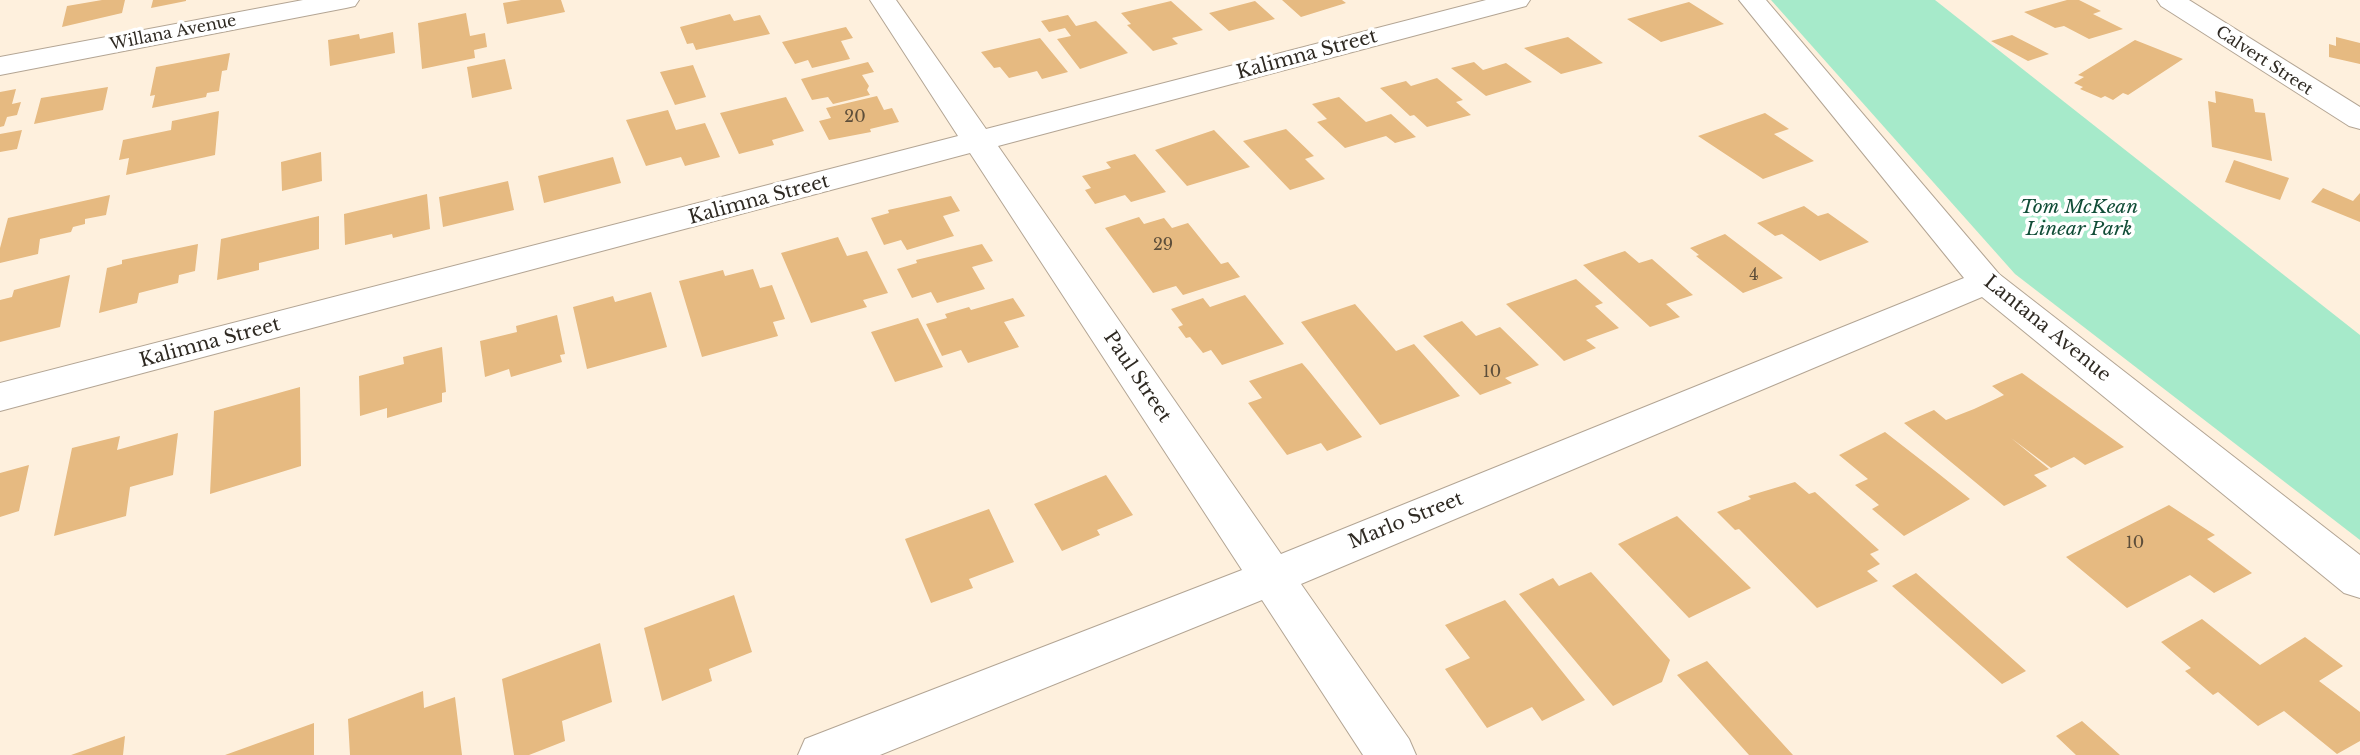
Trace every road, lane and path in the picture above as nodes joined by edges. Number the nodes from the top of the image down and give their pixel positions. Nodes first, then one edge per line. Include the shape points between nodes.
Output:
1 (346, 0) edge
2 (883, 0) edge
3 (1517, 0) edge
4 (1752, 0) edge
5 (2170, 0) edge
6 (0, 66) edge
7 (2360, 120) edge
8 (978, 142) junction
9 (1986, 282) junction
10 (0, 397) edge
11 (1271, 577) junction
12 (2360, 580) edge
13 (823, 755) edge
14 (1391, 755) edge

1 - 6 street, Willana Avenue
2 - 8 street, Paul Street
3 - 8 street, Kalimna Street
4 - 9 street, Lantana Avenue
5 - 7 street, Calvert Street
8 - 10 street, Kalimna Street
8 - 11 street, Paul Street
9 - 11 street, Marlo Street
9 - 12 street, Lantana Avenue
11 - 13 street, Marlo Street
11 - 14 street, Paul Street

